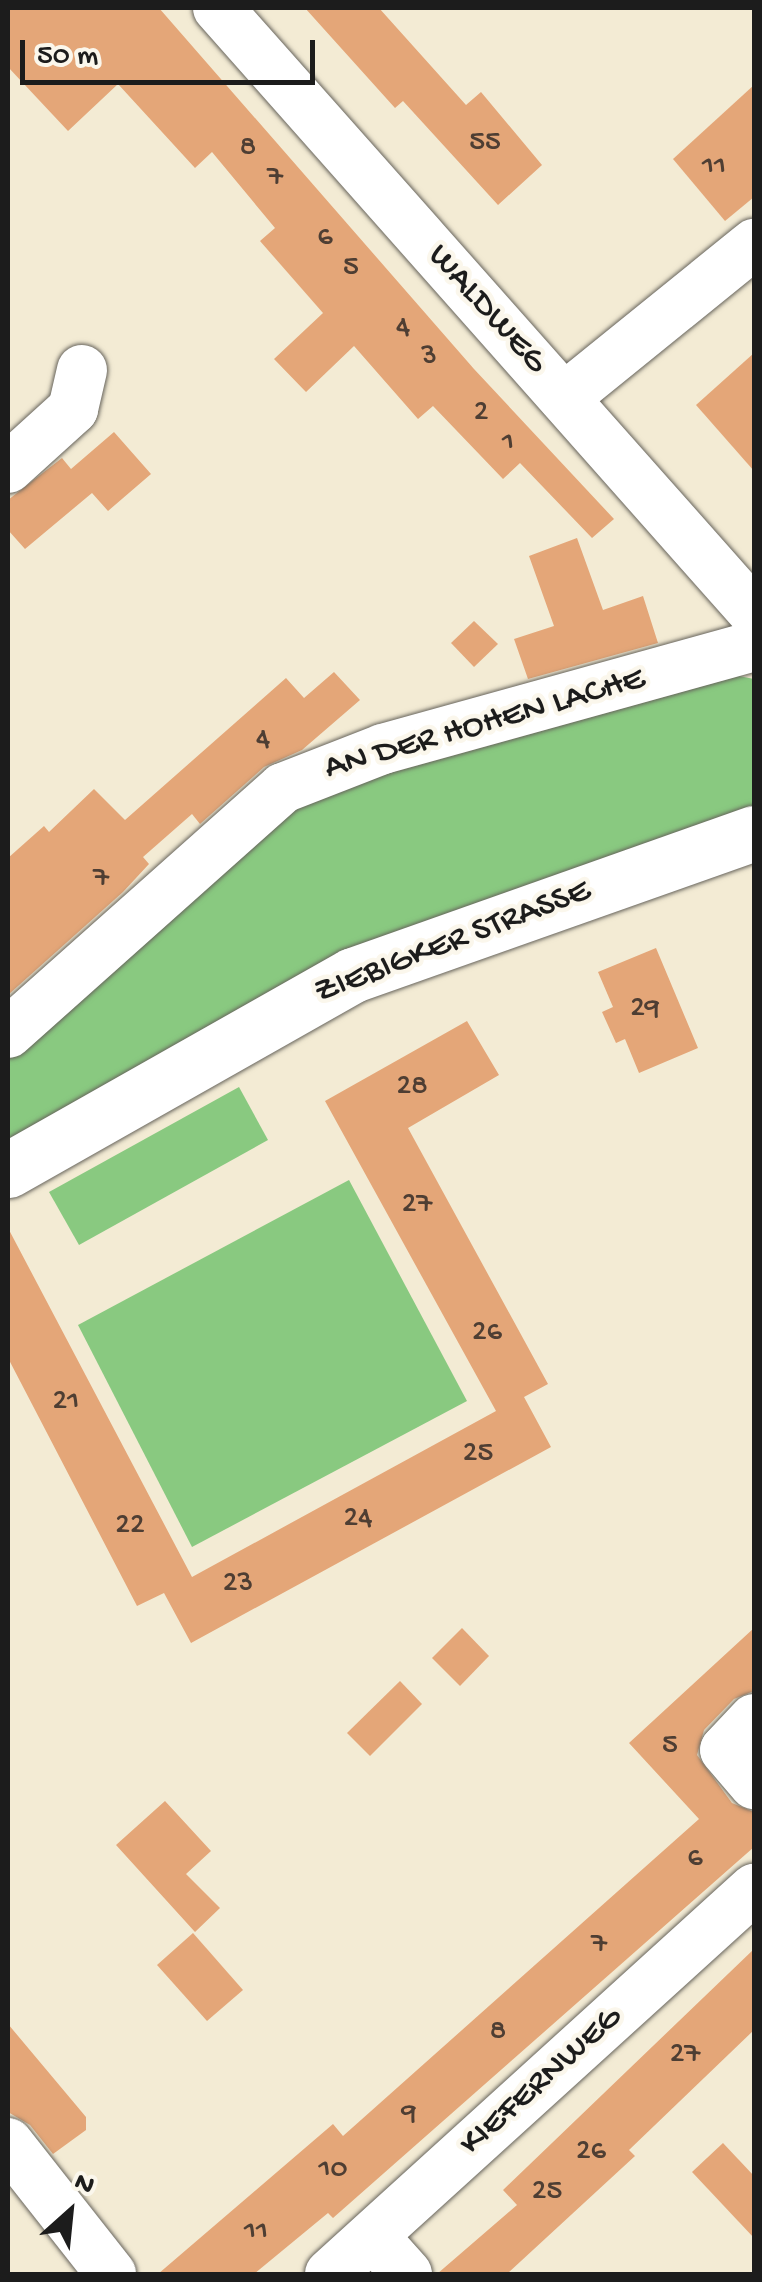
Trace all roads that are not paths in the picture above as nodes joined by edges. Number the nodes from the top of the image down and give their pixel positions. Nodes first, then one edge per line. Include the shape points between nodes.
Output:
1 (218, 8) edge
2 (754, 244) edge
3 (82, 370) dead end
4 (564, 398) junction
5 (8, 468) edge
6 (754, 613) edge
7 (754, 646) edge
8 (754, 833) edge
9 (8, 1033) edge
10 (8, 1170) edge
11 (754, 1719) edge
12 (754, 1784) edge
13 (754, 1890) edge
14 (8, 2143) edge
15 (373, 2236) junction
16 (111, 2274) edge
17 (330, 2274) edge
18 (407, 2274) edge

1 - 4 street, WALDWEG
2 - 4 street
3 - 5 street via 73,409
4 - 6 street, WALDWEG
7 - 9 street, AN DER HOHEN LACHE via 383,749 283,788
8 - 10 main road, ZIEBIGKER STRASSE via 353,975
11 - 12 street via 724,1750
13 - 15 street, KIEFERNWEG
14 - 16 street
15 - 17 street, KIEFERNWEG
15 - 18 street

